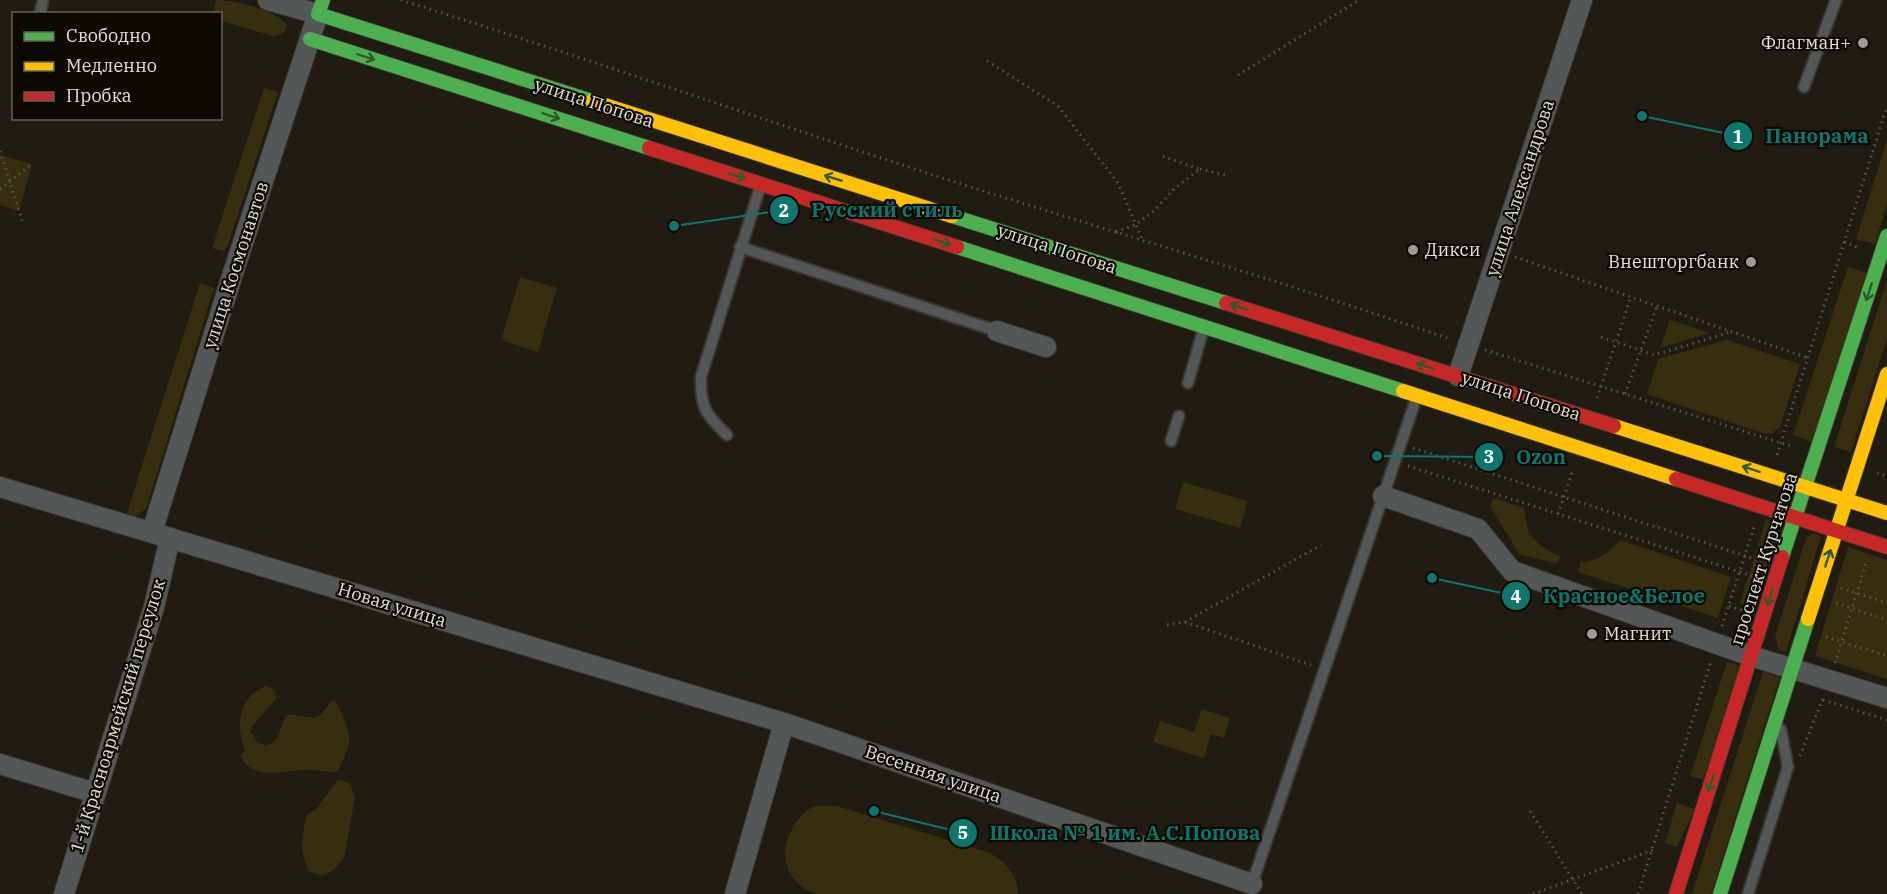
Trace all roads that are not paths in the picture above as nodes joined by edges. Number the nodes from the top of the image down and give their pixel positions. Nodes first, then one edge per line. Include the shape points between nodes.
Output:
1 (268, 0) edge
2 (1582, 0) edge
3 (1836, 0) edge
4 (320, 7) edge
5 (310, 39) junction
6 (1804, 87) dead end
7 (761, 184) junction
8 (1887, 236) edge
9 (740, 247) junction
10 (1204, 327) junction
11 (997, 331) joint
12 (1046, 347) dead end
13 (1887, 374) edge
14 (1188, 383) dead end
15 (1453, 391) junction
16 (1417, 395) junction
17 (1179, 416) dead end
18 (727, 435) dead end
19 (1171, 441) dead end
20 (0, 487) edge
21 (1806, 487) junction
22 (1383, 496) junction
23 (1847, 500) junction
24 (1887, 513) edge
25 (1796, 518) junction
26 (1837, 531) junction
27 (161, 535) junction
28 (1887, 547) edge
29 (1751, 656) junction
30 (1792, 669) junction
31 (1887, 698) edge
32 (1778, 712) junction
33 (784, 723) junction
34 (0, 764) edge
35 (95, 793) junction
36 (1252, 884) joint
37 (64, 894) edge
38 (735, 894) edge
39 (1676, 894) edge
40 (1720, 894) edge
41 (1748, 894) edge

1 - 4 street, улица Попова
2 - 15 street, улица Александрова
3 - 6 lane
4 - 5 street, улица Космонавтов
15 -> 4 main road, улица Попова
5 -> 7 main road, улица Попова
5 - 27 street, улица Космонавтов via 232,273
7 - 9 lane
7 -> 10 main road, улица Попова
8 -> 21 main road, проспект Курчатова
9 - 11 lane
9 - 18 lane via 701,377 704,409
10 - 14 lane
10 - 16 main road, улица Попова
11 - 12 street
13 - 23 main road
15 - 16 main road, улица Попова
21 -> 15 main road, улица Попова
15 - 25 main road, улица Попова
16 - 22 lane
17 - 19 lane
20 - 27 street, Новая улица
21 - 23 main road, улица Попова
21 - 25 main road, проспект Курчатова
22 - 29 street via 1478,529 1512,571
22 - 36 lane
23 - 24 main road, улица Попова
23 - 26 main road
25 - 26 main road, улица Попова
25 -> 29 main road, проспект Курчатова
26 - 28 main road, улица Попова
30 -> 26 main road
27 - 33 street, Новая улица
27 - 35 street, 1-й Красноармейский переулок via 154,607
29 - 30 street
29 -> 39 main road, проспект Курчатова
30 - 31 street
30 - 32 main road
32 - 40 main road
32 - 41 lane via 1788,766
33 - 36 street, Весенняя улица
33 - 38 street
34 - 35 street
35 - 37 street, 1-й Красноармейский переулок

